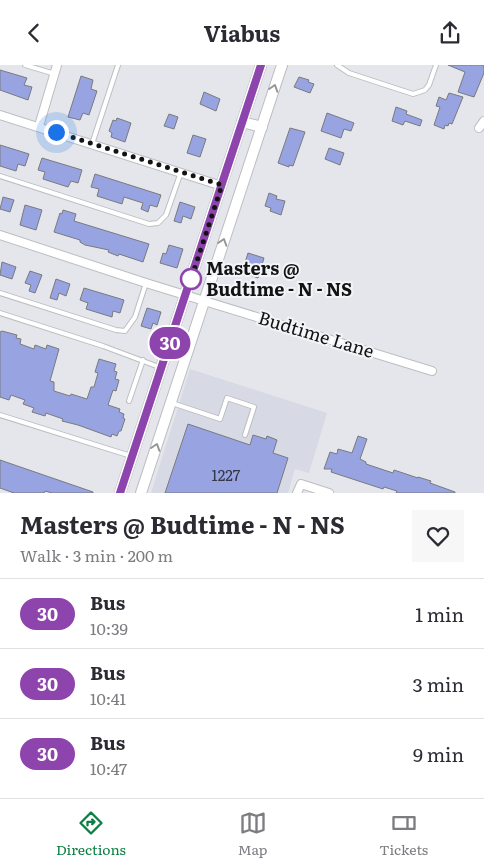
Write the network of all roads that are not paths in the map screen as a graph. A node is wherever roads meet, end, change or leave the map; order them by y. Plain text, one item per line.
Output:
1 (25, 65) edge
2 (58, 65) edge
3 (118, 65) edge
4 (261, 65) edge
5 (282, 65) edge
6 (337, 65) edge
7 (436, 65) edge
8 (55, 74) junction
9 (0, 115) edge
10 (484, 121) edge
11 (242, 122) junction
12 (39, 126) junction
13 (262, 127) junction
14 (479, 128) dead end
15 (92, 144) junction
16 (181, 172) junction
17 (0, 176) edge
18 (222, 185) junction
19 (0, 235) edge
20 (146, 283) junction
21 (0, 293) edge
22 (186, 295) junction
23 (204, 301) junction
24 (0, 313) edge
25 (142, 361) junction
26 (162, 367) junction
27 (432, 371) dead end
28 (129, 401) dead end
29 (170, 403) junction
30 (0, 415) edge
31 (245, 435) dead end
32 (132, 457) junction
33 (120, 493) edge
34 (141, 493) edge
35 (297, 493) edge
36 (329, 493) edge

1 - 8 lane
2 - 8 street
3 - 15 lane
4 - 11 main road
13 -> 5 main road
6 - 7 lane
8 - 12 street
9 - 12 street
10 - 14 street
11 - 13 main road
11 - 18 main road
12 - 15 street
23 -> 13 main road
15 - 16 street
16 - 17 lane
16 - 18 street
18 - 22 main road
19 - 20 street, Budtime Lane
20 - 21 lane
20 - 22 street, Budtime Lane
22 - 23 street, Budtime Lane
22 - 26 main road
23 - 27 street, Budtime Lane
23 - 29 main road
24 - 25 lane
25 - 26 lane
25 - 28 lane
26 - 32 main road
29 - 31 lane
34 -> 29 main road
30 - 32 lane
32 - 33 main road
35 - 36 street

